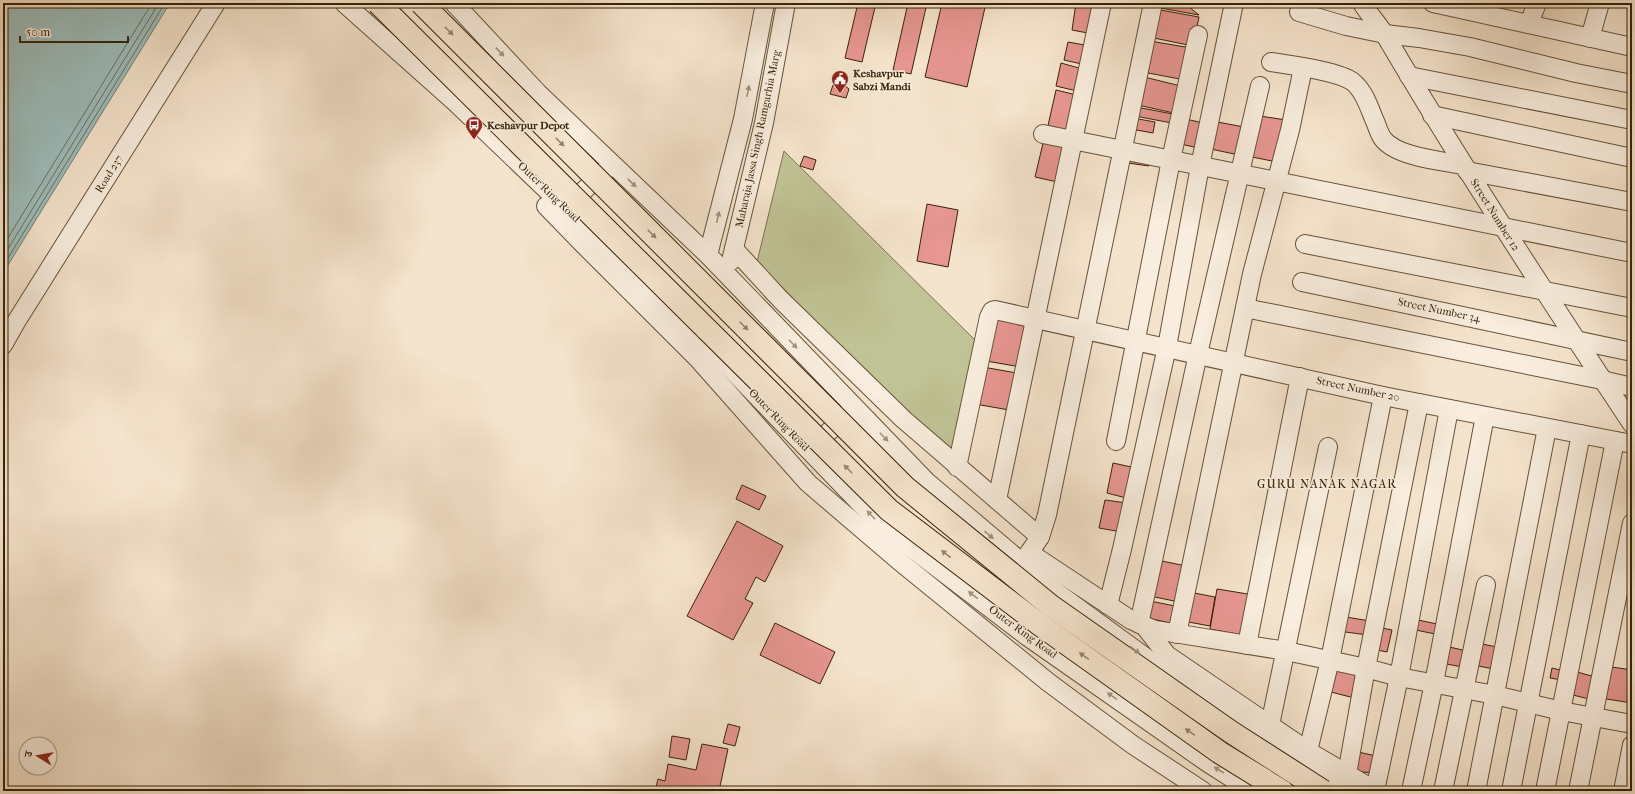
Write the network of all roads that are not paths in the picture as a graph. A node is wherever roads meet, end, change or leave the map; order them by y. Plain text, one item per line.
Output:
1 (216, 3) edge
2 (344, 3) edge
3 (378, 3) edge
4 (421, 3) edge
5 (454, 3) edge
6 (765, 3) edge
7 (786, 3) edge
8 (1102, 3) edge
9 (1153, 3) edge
10 (1234, 3) edge
11 (1362, 3) edge
12 (1433, 3) edge
13 (1537, 3) edge
14 (1600, 3) edge
15 (1484, 9) edge
16 (1299, 12) dead end
17 (1529, 24) junction
18 (1385, 34) junction
19 (1198, 35) dead end
20 (1590, 38) junction
21 (1632, 47) edge
22 (1271, 62) dead end
23 (1303, 68) junction
24 (1409, 76) junction
25 (1632, 84) edge
26 (1260, 86) dead end
27 (454, 102) junction
28 (1432, 115) junction
29 (743, 118) junction
30 (1632, 120) edge
31 (764, 123) junction
32 (1043, 134) dead end
33 (1073, 140) junction
34 (1123, 151) junction
35 (1632, 158) edge
36 (1171, 160) junction
37 (612, 164) junction
38 (1200, 166) junction
39 (1465, 168) junction
40 (1241, 174) junction
41 (1277, 182) junction
42 (1632, 202) edge
43 (565, 208) junction
44 (1501, 226) junction
45 (1305, 244) dead end
46 (734, 248) junction
47 (1632, 253) edge
48 (708, 255) junction
49 (727, 275) junction
50 (1302, 282) dead end
51 (1543, 290) junction
52 (1245, 308) junction
53 (1632, 308) edge
54 (1036, 318) junction
55 (1085, 329) junction
56 (1576, 339) junction
57 (1135, 340) junction
58 (3, 345) edge
59 (1167, 347) junction
60 (1632, 352) edge
61 (1198, 354) junction
62 (1234, 362) junction
63 (1300, 377) junction
64 (1602, 380) junction
65 (1632, 387) edge
66 (1383, 396) junction
67 (1420, 402) junction
68 (855, 407) junction
69 (1449, 409) junction
70 (1486, 416) junction
71 (1632, 424) edge
72 (1548, 428) junction
73 (1580, 434) junction
74 (1116, 440) dead end
75 (1624, 443) edge
76 (1328, 447) dead end
77 (809, 451) junction
78 (957, 467) junction
79 (997, 500) junction
80 (1632, 523) edge
81 (1040, 537) junction
82 (1026, 558) junction
83 (1486, 585) dead end
84 (1108, 604) junction
85 (1142, 626) junction
86 (1177, 634) junction
87 (1247, 645) junction
88 (1286, 651) junction
89 (1330, 660) junction
90 (1366, 668) junction
91 (1399, 677) junction
92 (1434, 684) junction
93 (1464, 690) junction
94 (1495, 695) junction
95 (1527, 702) junction
96 (1560, 711) junction
97 (1593, 717) junction
98 (1632, 724) edge
99 (1270, 725) junction
100 (1632, 745) edge
101 (1308, 751) junction
102 (1349, 783) edge
103 (1203, 791) edge
104 (1252, 791) edge
105 (1282, 791) edge
106 (1323, 791) edge
107 (1375, 791) edge
108 (1411, 791) edge
109 (1443, 791) edge
110 (1476, 791) edge
111 (1510, 791) edge
112 (1545, 791) edge
113 (1578, 791) edge
114 (1623, 791) edge

1 - 58 street, Road 237
2 - 27 street, Outer Ring Road
105 -> 3 main road, Outer Ring Road, bridge
4 -> 106 main road, bridge
5 -> 37 street
29 -> 6 street, Maharaja Jassa Singh Ramgarhia Marg
7 - 31 street, Maharaja Jassa Singh Ramgarhia Marg
8 - 33 street
9 - 34 street
10 - 38 street
11 - 18 street, Street Number 12
12 - 15 street
13 - 17 street
14 - 20 street
15 - 17 street
16 - 18 street
17 - 20 street
18 - 24 street, Street Number 12
18 - 25 street
19 - 36 street
20 - 21 street
22 - 23 street
23 - 39 street
23 - 41 street
24 - 28 street, Street Number 12
24 - 30 street
26 - 40 street
27 - 43 street, Outer Ring Road
27 - 103 street
28 - 35 street
28 - 39 street, Street Number 12
29 - 31 street
48 -> 29 street, Maharaja Jassa Singh Ramgarhia Marg
31 - 46 street, Maharaja Jassa Singh Ramgarhia Marg
32 - 33 street
33 - 34 street
33 - 54 street
34 - 36 street
34 - 55 street
36 - 38 street
36 - 57 street
37 - 43 street
37 -> 48 street
38 - 40 street
38 - 59 street
39 - 42 street
39 - 44 street, Street Number 12
40 - 41 street
40 - 61 street
41 - 44 street
41 - 52 street
43 - 77 street, Outer Ring Road
44 - 47 street
44 - 51 street, Street Number 12
45 - 51 street
46 - 49 street, Maharaja Jassa Singh Ramgarhia Marg
46 - 78 street
48 - 49 street
49 -> 68 street
50 - 56 street, Street Number 34
51 - 53 street
51 - 56 street, Street Number 12
52 - 62 street
52 - 64 street
54 - 55 street, Street Number 20
54 - 78 street, Street Number 20
54 - 79 street
55 - 57 street, Street Number 20
55 - 81 street
56 - 60 street, Street Number 34
56 - 64 street, Street Number 12
57 - 59 street, Street Number 20
57 - 74 street
59 - 61 street, Street Number 20
59 - 84 street
61 - 62 street, Street Number 20
61 - 85 street
62 - 63 street, Street Number 20
62 - 86 street
63 - 66 street, Street Number 20
63 - 87 street
64 - 65 street
64 - 71 street, Street Number 12
66 - 67 street, Street Number 20
66 - 89 street
67 - 69 street, Street Number 20
67 - 90 street
68 - 77 street
68 -> 82 street
69 - 70 street, Street Number 20
69 - 91 street
70 - 72 street, Street Number 20
70 - 92 street
72 - 73 street, Street Number 20
72 - 94 street
73 - 75 street, Street Number 20
73 - 95 street
75 - 96 street
76 - 88 street
104 -> 77 street, Outer Ring Road
78 - 79 street
79 - 81 street
80 - 97 street
81 - 82 street
82 - 84 street
82 -> 102 street
83 - 93 street
84 - 85 street
85 - 86 street
85 - 99 street
86 - 87 street
87 - 88 street
88 - 89 street
88 - 99 street
89 - 90 street
89 - 101 street
90 - 91 street
90 - 102 street
91 - 92 street
91 - 107 street
92 - 93 street
92 - 108 street
93 - 94 street
93 - 109 street
94 - 95 street
94 - 110 street
95 - 96 street
95 - 111 street
96 - 97 street
96 - 112 street
97 - 98 street
97 - 113 street
99 - 101 street
100 - 114 street
101 - 102 street
102 - 107 street

